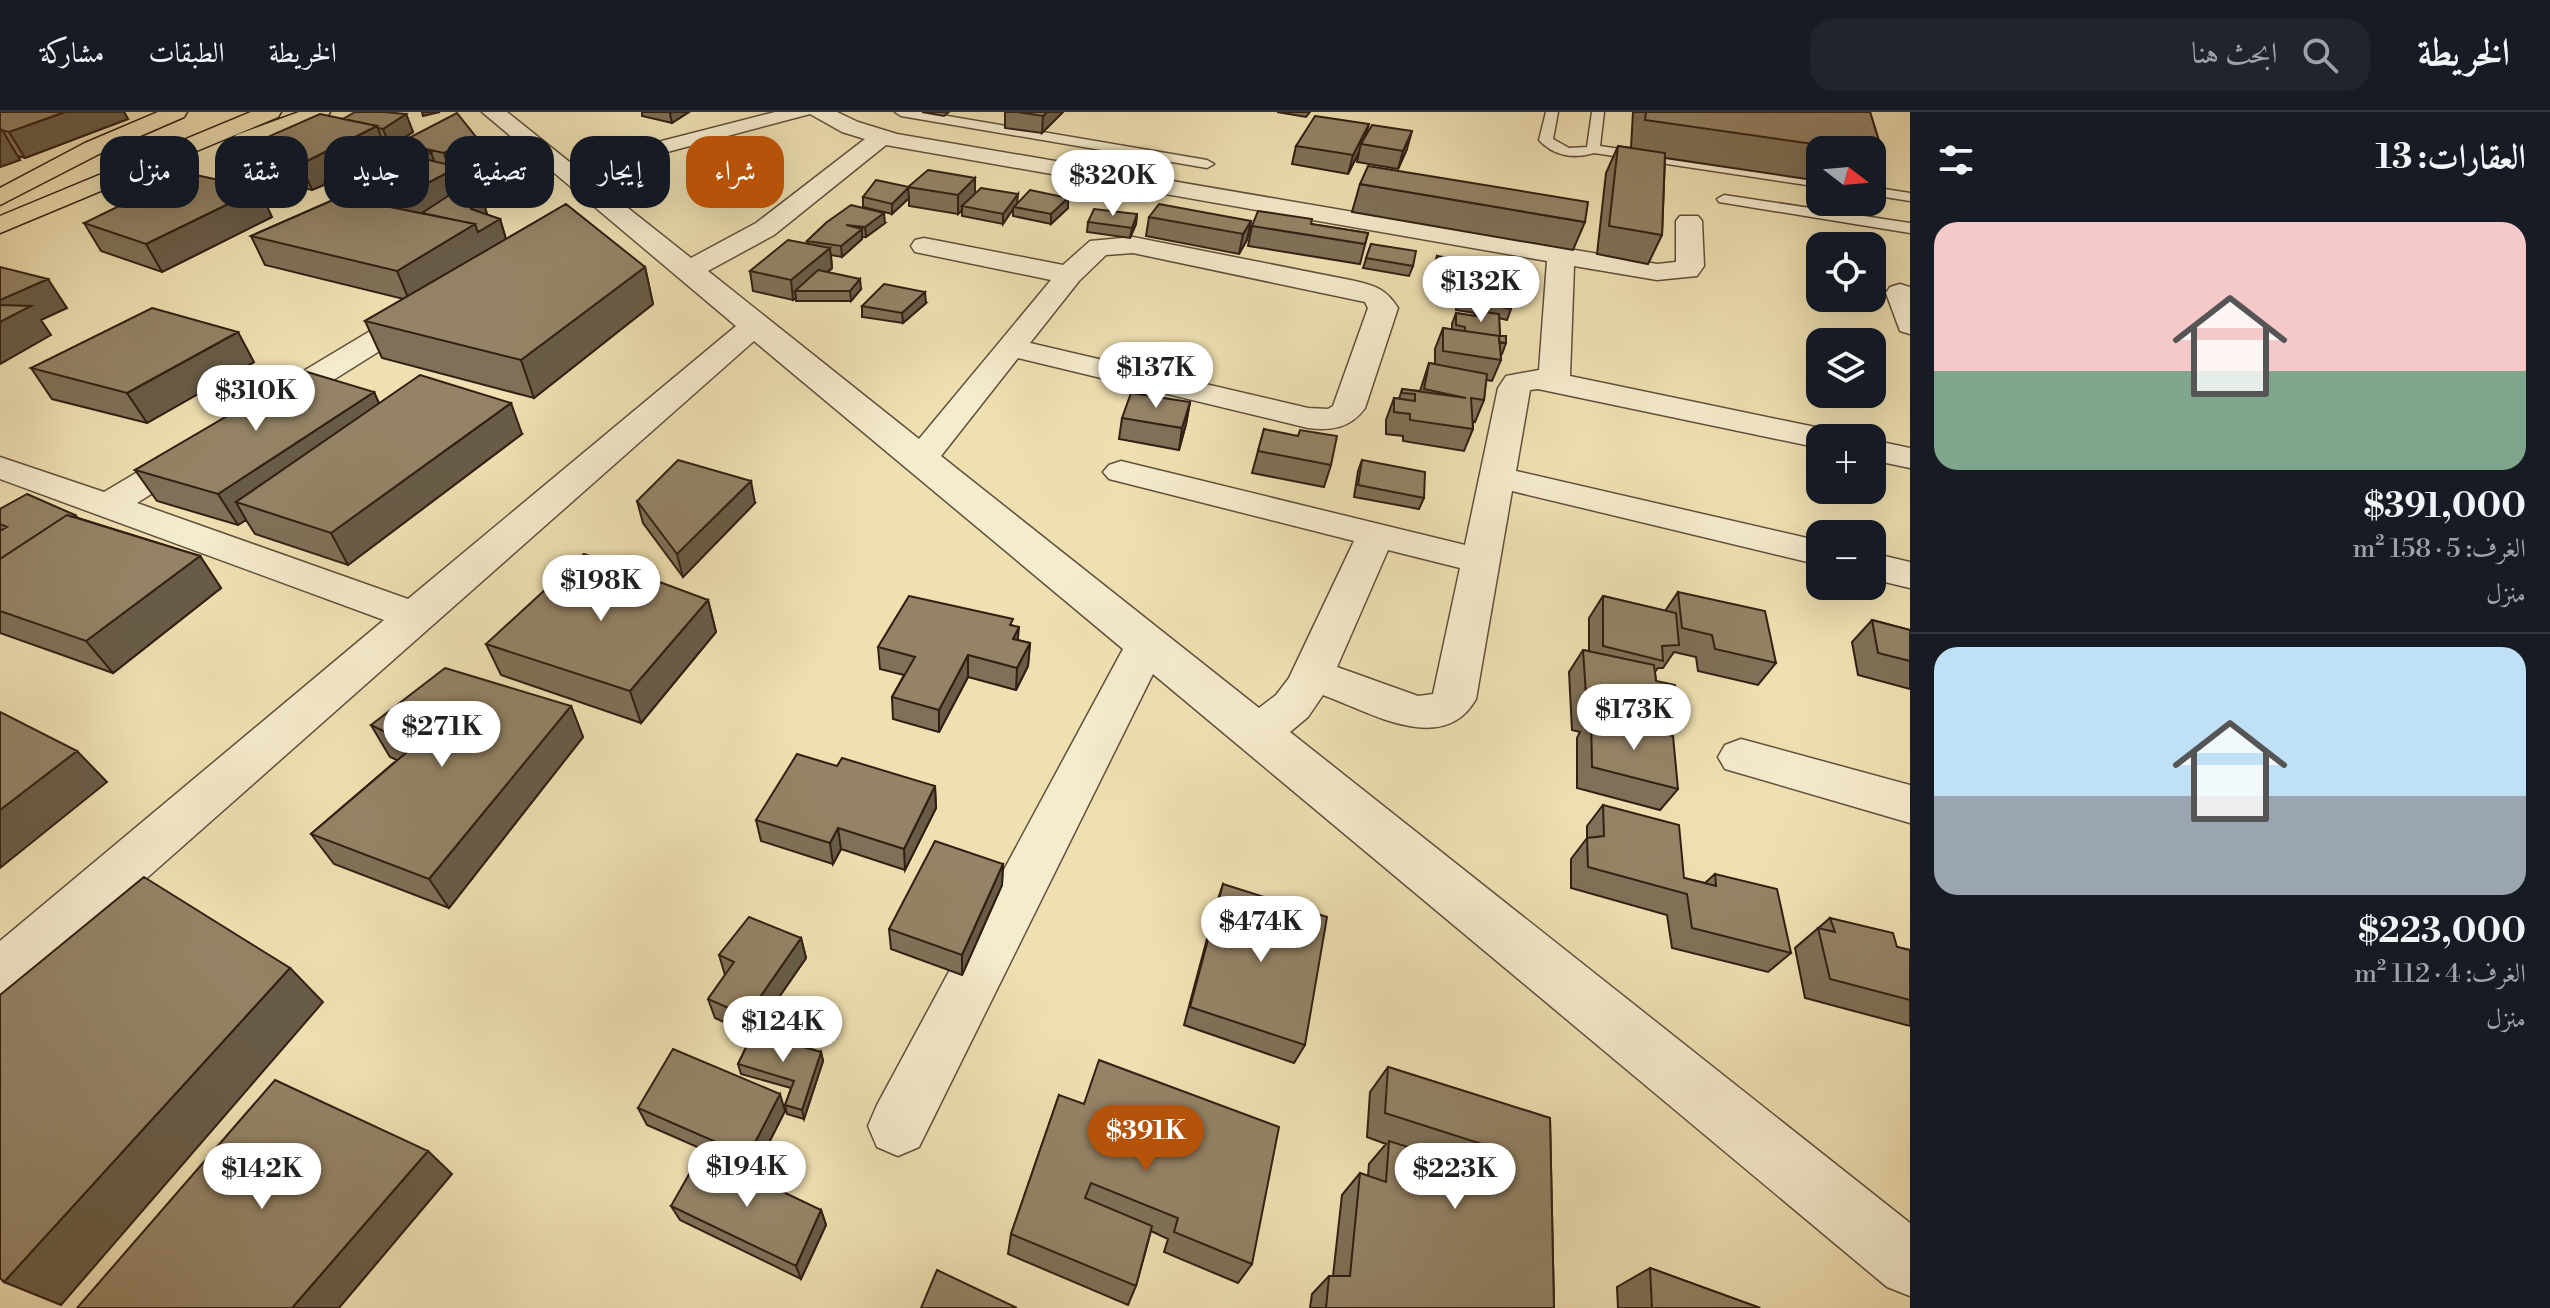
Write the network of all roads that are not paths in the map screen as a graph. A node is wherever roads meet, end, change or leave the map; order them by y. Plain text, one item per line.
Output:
1 (176, 112) edge
2 (218, 112) edge
3 (270, 112) edge
4 (319, 112) edge
5 (493, 112) edge
6 (801, 112) edge
7 (820, 112) edge
8 (901, 112) edge
9 (1003, 112) edge
10 (1552, 112) edge
11 (1598, 112) edge
12 (985, 127) junction
13 (881, 137) junction
14 (1593, 149) junction
15 (1207, 164) dead end
16 (567, 172) junction
17 (1790, 179) junction
18 (1806, 181) edge
19 (89, 189) junction
20 (1886, 192) edge
21 (1910, 197) edge
22 (0, 198) edge
23 (1724, 199) dead end
24 (1794, 210) junction
25 (1689, 221) dead end
26 (0, 225) edge
27 (1910, 228) edge
28 (924, 246) dead end
29 (1561, 255) junction
30 (687, 270) junction
31 (1069, 275) junction
32 (455, 292) edge
33 (1900, 293) dead end
34 (755, 325) junction
35 (1910, 325) edge
36 (1013, 348) junction
37 (1554, 382) junction
38 (241, 423) edge
39 (1806, 435) edge
40 (214, 440) edge
41 (1886, 453) edge
42 (1910, 458) edge
43 (921, 459) junction
44 (0, 467) edge
45 (1121, 472) dead end
46 (1496, 477) junction
47 (107, 506) junction
48 (1376, 535) junction
49 (1806, 550) edge
50 (1481, 561) junction
51 (1886, 569) edge
52 (1910, 575) edge
53 (416, 617) junction
54 (1147, 644) junction
55 (1312, 674) junction
56 (1258, 734) junction
57 (1741, 757) dead end
58 (1910, 804) edge
59 (0, 974) edge
60 (898, 1126) dead end
61 (1910, 1264) edge

1 - 22 highway
2 - 22 highway
3 - 19 highway
4 - 19 highway
5 - 16 street
6 - 16 street
7 - 13 street
8 - 12 lane
9 - 12 lane
10 - 14 lane
11 - 14 lane
12 - 15 lane
13 - 29 street
13 - 30 street
14 - 17 lane
16 - 30 street
17 - 18 lane
17 - 24 lane
19 - 26 highway
20 - 21 lane
23 - 24 lane
24 - 27 lane
25 - 29 street
28 - 31 street
29 - 37 street
30 - 34 street
31 - 36 street
31 - 36 street
32 - 38 street
33 - 35 street
34 - 43 street
34 - 53 street
36 - 43 street
37 - 39 street
37 - 46 street
40 - 47 street
41 - 42 street
43 - 54 street
44 - 47 street
45 - 48 street
46 - 49 street
46 - 50 street
47 - 53 street
48 - 50 street
48 - 55 street
50 - 55 street
51 - 52 street
53 - 59 street
54 - 56 street
54 - 60 street
55 - 56 street
56 - 61 street
57 - 58 street

